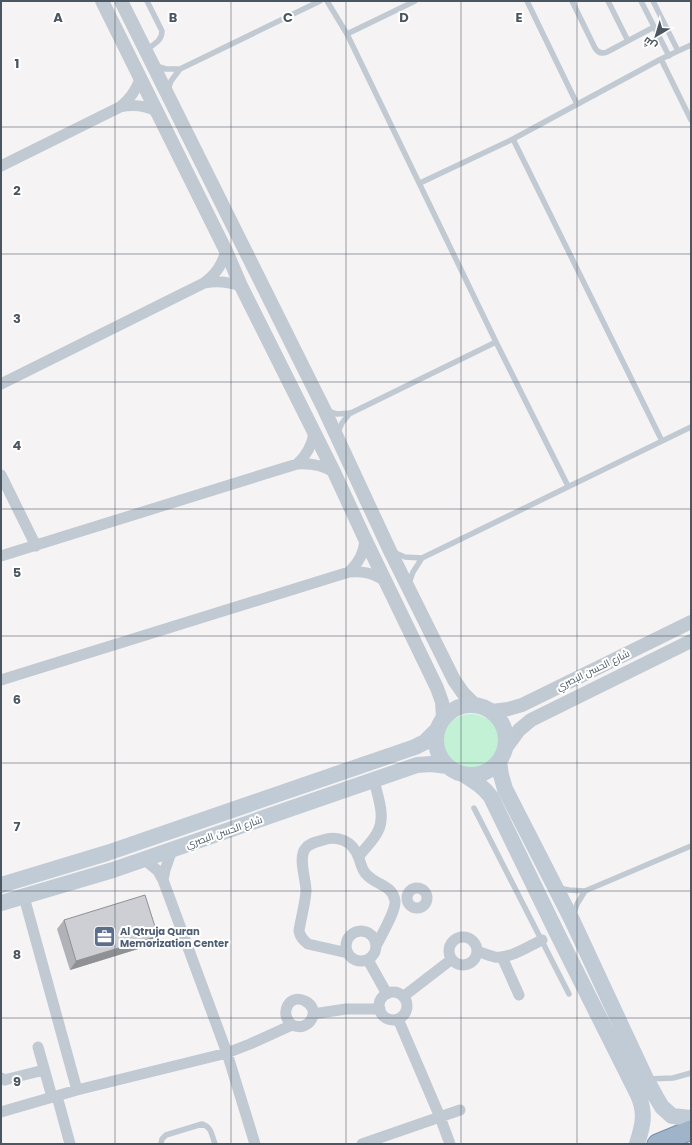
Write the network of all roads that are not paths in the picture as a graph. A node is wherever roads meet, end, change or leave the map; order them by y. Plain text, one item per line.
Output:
1 (102, 1) edge
2 (113, 1) edge
3 (121, 1) edge
4 (147, 1) edge
5 (320, 1) edge
6 (327, 1) edge
7 (415, 1) edge
8 (527, 1) edge
9 (572, 1) edge
10 (608, 1) edge
11 (641, 1) edge
12 (653, 1) edge
13 (654, 26) junction
14 (135, 29) junction
15 (347, 34) junction
16 (628, 40) junction
17 (691, 45) edge
18 (146, 50) junction
19 (678, 52) junction
20 (669, 56) junction
21 (661, 60) junction
22 (152, 65) junction
23 (180, 69) junction
24 (140, 79) junction
25 (167, 94) junction
26 (577, 104) junction
27 (120, 107) junction
28 (156, 111) junction
29 (691, 120) edge
30 (513, 139) junction
31 (1, 166) edge
32 (420, 183) junction
33 (226, 251) junction
34 (204, 283) junction
35 (241, 286) junction
36 (496, 342) junction
37 (1, 384) edge
38 (324, 409) junction
39 (351, 413) junction
40 (691, 427) edge
41 (314, 433) junction
42 (337, 436) junction
43 (662, 441) junction
44 (297, 464) junction
45 (334, 472) junction
46 (1, 475) edge
47 (568, 486) junction
48 (365, 539) junction
49 (36, 546) junction
50 (390, 551) junction
51 (1, 556) edge
52 (422, 558) junction
53 (348, 572) junction
54 (386, 582) junction
55 (408, 587) junction
56 (691, 622) edge
57 (691, 641) edge
58 (1, 680) edge
59 (476, 704) junction
60 (492, 711) junction
61 (440, 724) junction
62 (502, 755) junction
63 (447, 766) junction
64 (463, 774) junction
65 (374, 780) junction
66 (474, 808) dead end
67 (691, 846) edge
68 (172, 850) junction
69 (359, 856) junction
70 (144, 859) junction
71 (163, 880) junction
72 (1, 885) edge
73 (556, 887) junction
74 (585, 891) junction
75 (24, 896) junction
76 (1, 903) edge
77 (411, 905) dead end
78 (394, 910) junction
79 (572, 920) junction
80 (549, 936) junction
81 (376, 946) junction
82 (477, 951) junction
83 (348, 953) junction
84 (502, 957) junction
85 (452, 959) junction
86 (368, 960) junction
87 (387, 994) junction
88 (569, 994) dead end
89 (519, 995) dead end
90 (404, 996) junction
91 (380, 1009) junction
92 (313, 1014) junction
93 (398, 1019) junction
94 (292, 1025) junction
95 (38, 1047) dead end
96 (227, 1053) junction
97 (44, 1070) junction
98 (691, 1072) edge
99 (1, 1078) edge
100 (646, 1079) junction
101 (77, 1090) junction
102 (54, 1097) junction
103 (460, 1110) dead end
104 (1, 1112) edge
105 (440, 1117) junction
106 (691, 1118) edge
107 (691, 1130) edge
108 (70, 1144) edge
109 (161, 1144) edge
110 (215, 1144) edge
111 (255, 1144) edge
112 (362, 1144) edge
113 (450, 1144) edge
114 (637, 1144) edge
115 (657, 1144) edge

1 - 24 street
2 - 14 street
3 - 14 street
4 - 18 lane
5 - 23 lane
6 - 15 lane
7 - 15 lane
8 - 26 lane
9 - 16 lane
10 - 16 lane
11 - 13 lane
12 - 19 lane
13 - 16 lane
13 - 20 lane
14 - 18 street
15 - 32 lane
17 - 19 lane
18 - 22 street
19 - 20 lane
20 - 21 lane
21 - 26 lane
21 - 29 lane
22 - 23 lane
22 - 25 street
23 - 25 lane
24 - 27 street
24 - 28 street
25 - 38 street
26 - 30 lane
27 - 28 street
27 - 31 street
28 - 33 street
30 - 32 lane
30 - 43 lane
32 - 36 lane
33 - 34 street
33 - 35 street
34 - 35 street
34 - 37 street
35 - 41 street
36 - 39 lane
36 - 47 lane
38 - 39 lane
38 - 42 street
39 - 42 lane
40 - 43 lane
41 - 44 street
41 - 45 street
42 - 50 street
43 - 47 lane
44 - 45 street
44 - 49 street
45 - 48 street
46 - 49 street
47 - 52 lane
48 - 53 street
48 - 54 street
49 - 51 street
50 - 52 lane
50 - 55 street
52 - 55 lane
53 - 54 street
53 - 58 street
54 - 61 street
55 - 59 street
56 - 60 street, شارع الحسن البصري
57 - 62 street, شارع الحسن البصري
59 - 60 main road
59 - 61 main road
60 - 62 main road
61 - 63 main road
61 - 72 main road, شارع الحسن البصري
62 - 64 main road
62 - 73 main road
63 - 64 main road
63 - 65 main road, شارع الحسن البصري
64 - 80 main road
65 - 68 main road, شارع الحسن البصري
65 - 69 street
66 - 80 lane
67 - 74 lane
68 - 70 main road, شارع الحسن البصري
68 - 71 street
69 - 78 street
69 - 83 street
70 - 71 street
70 - 75 main road, شارع الحسن البصري
71 - 96 street
73 - 74 lane
73 - 79 main road
74 - 79 lane
75 - 76 main road, شارع الحسن البصري
75 - 101 street
77 - 78 street
78 - 81 street
79 - 100 main road
80 - 84 street
80 - 88 lane
80 - 114 main road
81 - 83 street
81 - 86 street
82 - 84 street
82 - 85 street
82 - 85 street
83 - 86 street
84 - 89 street
85 - 90 street
86 - 87 street
87 - 90 street
87 - 91 street
90 - 93 street
91 - 92 street
91 - 93 street
92 - 94 street
92 - 94 street
93 - 105 street
94 - 96 street
95 - 97 street
96 - 101 street
96 - 111 street
97 - 99 street
97 - 102 street
98 - 100 lane
100 - 106 main road
101 - 102 street
102 - 104 street
102 - 108 street
103 - 105 street
105 - 112 street
105 - 113 street
107 - 115 highway
109 - 110 lane

